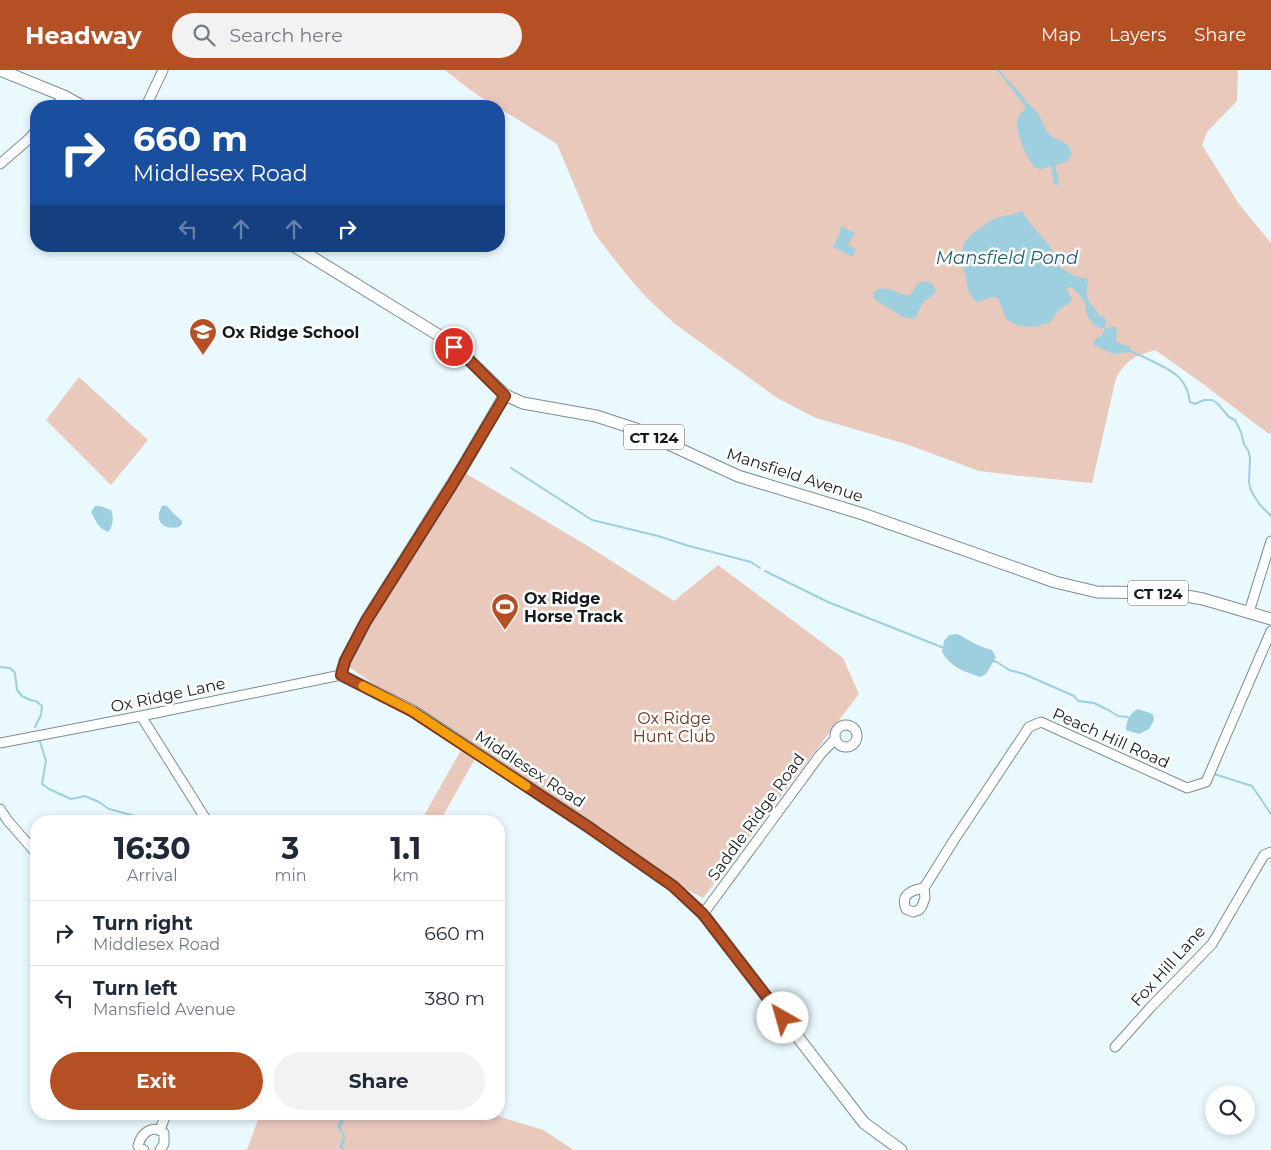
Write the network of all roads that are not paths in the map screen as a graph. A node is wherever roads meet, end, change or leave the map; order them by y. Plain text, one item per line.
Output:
1 (0, 70) edge
2 (163, 70) edge
3 (64, 96) junction
4 (61, 100) edge
5 (71, 100) edge
6 (149, 100) edge
7 (30, 138) edge
8 (0, 164) edge
9 (304, 252) edge
10 (505, 396) junction
11 (1271, 541) edge
12 (1249, 612) junction
13 (1271, 619) edge
14 (1271, 631) edge
15 (341, 675) junction
16 (142, 716) junction
17 (836, 738) dead end
18 (0, 742) edge
19 (0, 809) edge
20 (204, 815) edge
21 (30, 847) edge
22 (1271, 852) edge
23 (924, 888) dead end
24 (703, 914) junction
25 (1114, 1048) dead end
26 (164, 1120) edge
27 (160, 1130) junction
28 (144, 1150) edge
29 (160, 1150) edge
30 (900, 1150) edge

1 - 3 main road
2 - 6 street
3 - 4 street
3 - 5 main road
7 - 8 street
9 - 10 main road, Mansfield Avenue / CT 124
10 - 12 main road, Mansfield Avenue / CT 124
10 - 15 main road
11 - 12 street
12 - 13 main road, Mansfield Avenue / CT 124
14 - 23 street, Peach Hill Road
15 - 16 street, Ox Ridge Lane
15 - 24 main road, Middlesex Road
16 - 18 street, Ox Ridge Lane
16 - 20 street
17 - 24 street, Saddle Ridge Road
19 - 21 street
22 - 25 street, Fox Hill Lane
24 - 30 main road, Middlesex Road
26 - 27 street
27 - 28 street
27 - 29 street

